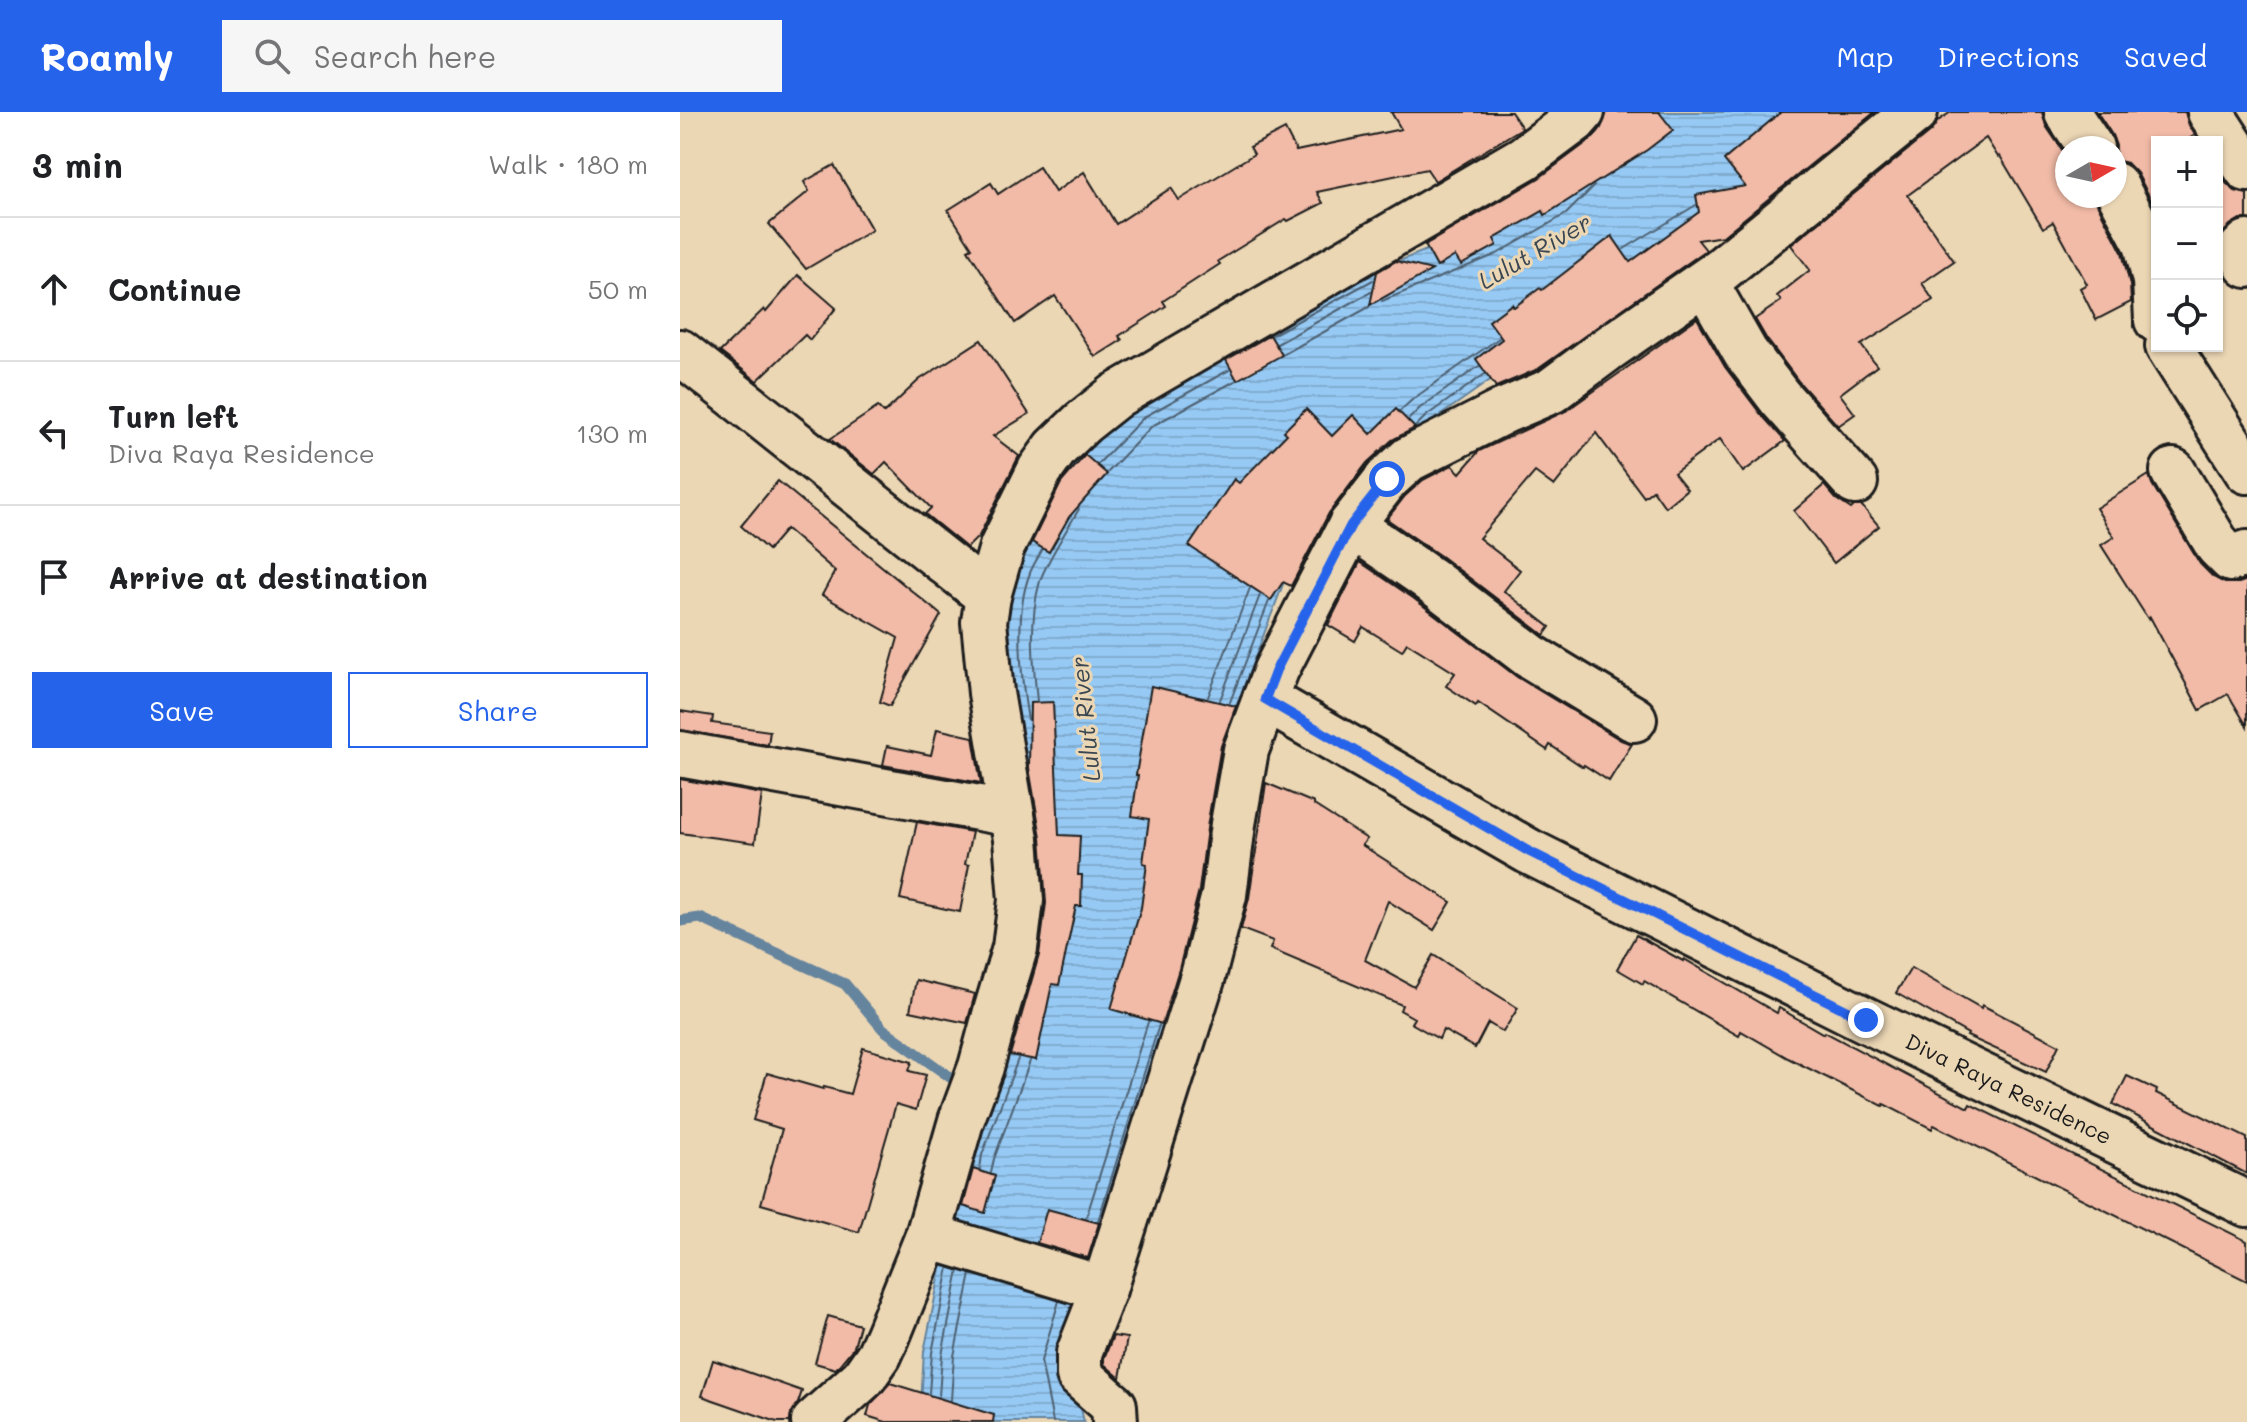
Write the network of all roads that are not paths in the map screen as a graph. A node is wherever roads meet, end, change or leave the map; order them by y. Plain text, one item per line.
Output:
1 (1582, 112) edge
2 (1915, 112) edge
3 (2067, 112) edge
4 (2210, 112) edge
5 (2083, 136) edge
6 (2247, 169) edge
7 (2127, 207) edge
8 (2247, 243) edge
9 (2247, 265) edge
10 (2155, 280) edge
11 (1705, 282) junction
12 (680, 352) edge
13 (2172, 352) edge
14 (2173, 471) dead end
15 (2247, 471) edge
16 (1855, 482) dead end
17 (1351, 525) junction
18 (2247, 553) edge
19 (988, 596) junction
20 (1265, 699) junction
21 (1634, 719) dead end
22 (680, 754) edge
23 (1012, 814) junction
24 (2247, 1204) edge
25 (932, 1237) junction
26 (1101, 1289) junction
27 (814, 1422) edge
28 (1115, 1422) edge

1 - 19 street
2 - 11 street
3 - 5 street
4 - 6 street
7 - 10 street
8 - 9 street
11 - 16 street
11 - 17 street
12 - 19 street
13 - 15 street
14 - 18 street
17 - 20 street
17 - 21 street
19 - 23 street
20 - 24 street, Diva Raya Residence
20 - 26 street
22 - 23 street
23 - 25 street
25 - 26 street
25 - 27 street
26 - 28 street

